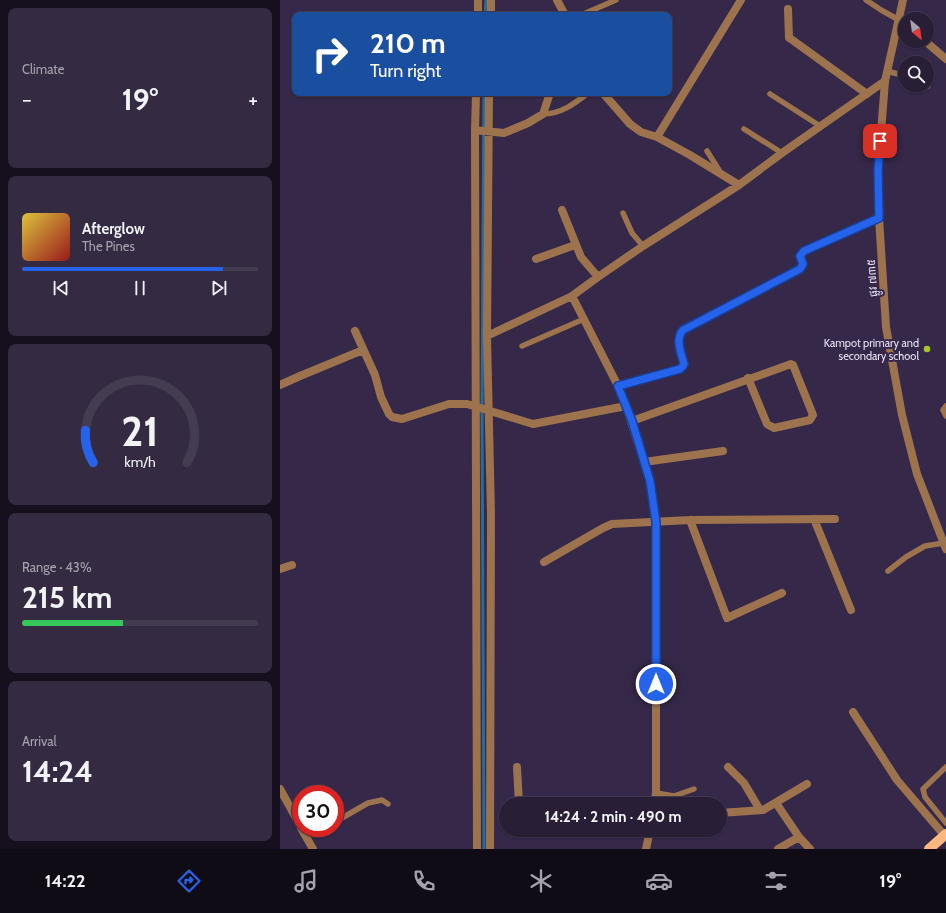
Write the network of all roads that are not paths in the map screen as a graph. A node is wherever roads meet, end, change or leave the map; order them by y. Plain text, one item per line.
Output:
1 (478, 0) edge
2 (491, 0) edge
3 (556, 0) edge
4 (616, 0) edge
5 (741, 0) edge
6 (866, 0) edge
7 (903, 0) edge
8 (788, 9) dead end
9 (478, 12) edge
10 (491, 12) edge
11 (562, 12) edge
12 (587, 12) edge
13 (902, 12) edge
14 (898, 23) edge
15 (898, 32) edge
16 (933, 48) edge
17 (946, 59) edge
18 (887, 71) junction
19 (898, 74) edge
20 (885, 81) junction
21 (770, 94) dead end
22 (866, 94) junction
23 (476, 96) edge
24 (489, 96) edge
25 (549, 96) edge
26 (584, 96) edge
27 (606, 96) edge
28 (543, 114) junction
29 (820, 126) junction
30 (744, 129) dead end
31 (474, 130) junction
32 (488, 132) junction
33 (657, 137) junction
34 (707, 151) dead end
35 (782, 153) junction
36 (719, 173) junction
37 (739, 185) junction
38 (562, 210) dead end
39 (624, 213) dead end
40 (879, 218) junction
41 (575, 245) junction
42 (643, 246) junction
43 (536, 259) dead end
44 (598, 277) junction
45 (572, 296) junction
46 (584, 319) junction
47 (355, 331) dead end
48 (487, 336) junction
49 (522, 346) dead end
50 (362, 350) junction
51 (748, 378) junction
52 (280, 385) edge
53 (618, 386) junction
54 (475, 405) junction
55 (626, 406) junction
56 (946, 406) edge
57 (489, 411) junction
58 (946, 416) edge
59 (632, 421) junction
60 (722, 451) dead end
61 (644, 462) junction
62 (835, 518) dead end
63 (814, 519) junction
64 (690, 520) junction
65 (656, 522) junction
66 (945, 546) edge
67 (544, 562) dead end
68 (292, 565) dead end
69 (280, 569) edge
70 (888, 571) dead end
71 (782, 593) dead end
72 (851, 610) dead end
73 (853, 712) dead end
74 (517, 767) dead end
75 (728, 767) dead end
76 (946, 767) edge
77 (808, 784) dead end
78 (280, 789) edge
79 (694, 789) dead end
80 (656, 793) junction
81 (519, 797) edge
82 (655, 797) edge
83 (776, 803) junction
84 (388, 804) dead end
85 (292, 810) edge
86 (760, 810) junction
87 (727, 812) edge
88 (344, 817) edge
89 (946, 823) edge
90 (945, 835) edge
91 (307, 837) edge
92 (649, 837) edge
93 (799, 837) junction
94 (313, 849) edge
95 (477, 849) edge
96 (490, 849) edge
97 (646, 849) edge
98 (778, 849) edge
99 (810, 849) edge
100 (929, 849) edge

1 - 9 street
2 - 10 street
3 - 11 street
4 - 12 lane
5 - 33 street
6 - 14 lane
7 - 13 street, ផ្លូវ ៧៣៥
8 - 22 street
15 - 18 street, ផ្លូវ ៧៣៥
16 - 17 street
18 - 19 lane
18 - 20 street, ផ្លូវ ៧៣៥
20 - 22 street
20 - 40 street, ផ្លូវ ៧៣៥
21 - 29 lane
22 - 29 street
23 - 31 street
24 - 32 street
25 - 28 street
26 - 28 lane
27 - 33 street
28 - 32 street
29 - 35 street
30 - 35 lane
31 - 32 street
31 - 54 street
32 - 48 street
33 - 36 street
34 - 36 lane
35 - 37 street
36 - 37 street
37 - 42 street
38 - 41 street
39 - 42 lane
40 - 53 lane
40 - 66 street, ផ្លូវ ៧៣៥
41 - 43 street
41 - 44 street
42 - 44 street
44 - 45 street
45 - 46 street
45 - 48 street
46 - 49 lane
46 - 53 street
47 - 50 street
48 - 57 street
50 - 52 street
50 - 54 street
51 - 51 street
51 - 59 street
53 - 55 street
54 - 57 street
54 - 95 street
55 - 57 street
55 - 59 street
56 - 58 lane
57 - 96 street
59 - 61 street
60 - 61 street
61 - 65 street
62 - 63 street
63 - 64 street
63 - 72 street
64 - 65 street
64 - 71 street
65 - 67 street
65 - 80 street
66 - 70 lane
68 - 69 street
73 - 90 street
74 - 81 street
75 - 86 street
76 - 89 lane
77 - 83 street
78 - 85 street
79 - 80 lane
80 - 82 street
83 - 86 street
83 - 93 street
84 - 88 lane
86 - 87 street
90 - 100 main road
91 - 94 street
92 - 97 street
93 - 98 street
93 - 99 street

